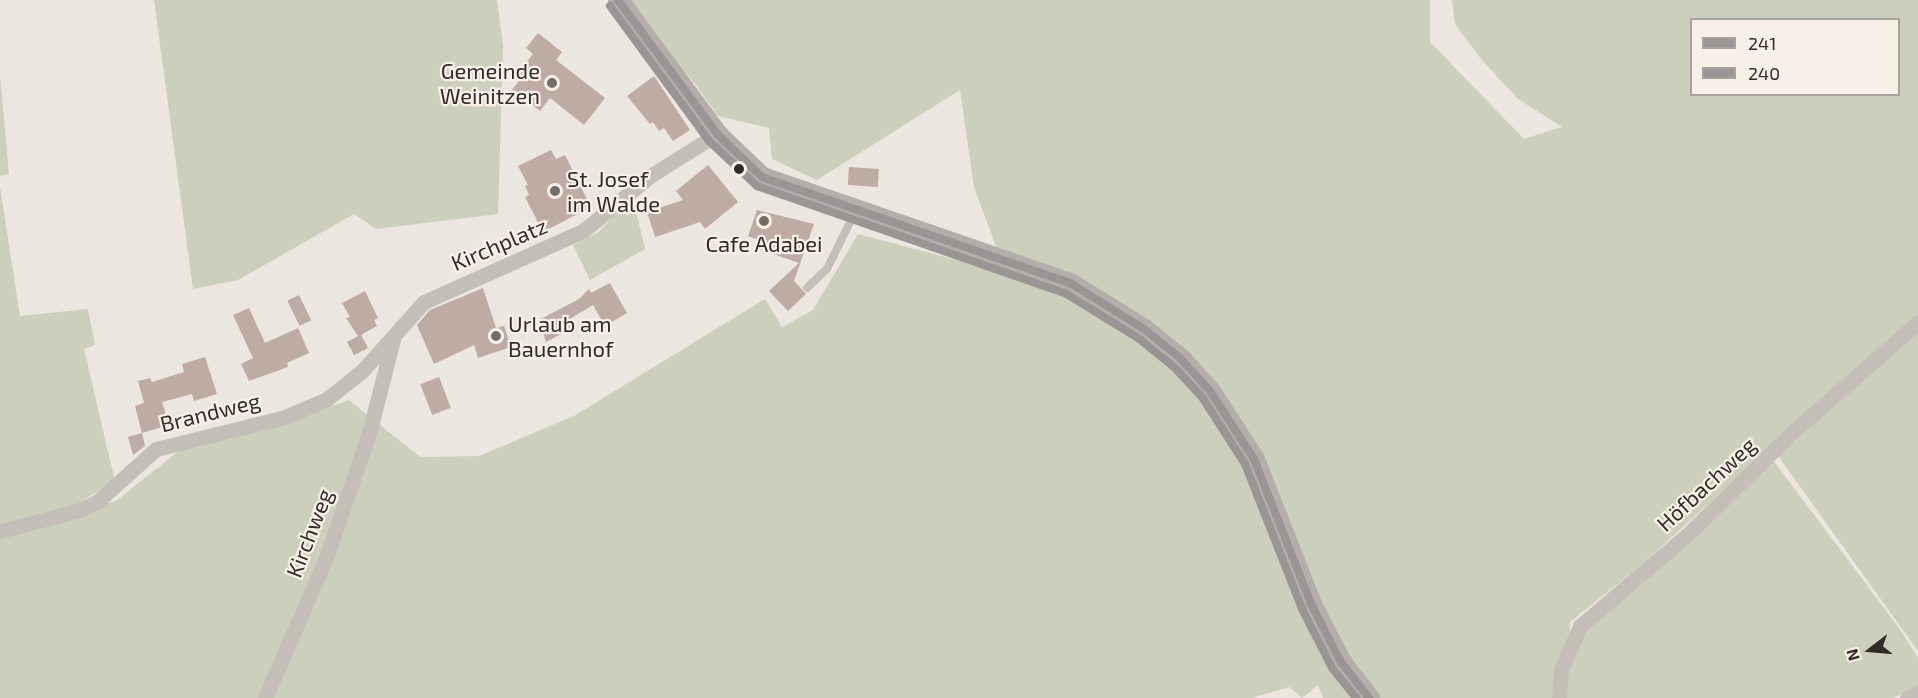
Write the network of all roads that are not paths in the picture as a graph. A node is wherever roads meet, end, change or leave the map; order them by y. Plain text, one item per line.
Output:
1 (618, 0) edge
2 (717, 134) junction
3 (856, 211) junction
4 (807, 288) dead end
5 (1918, 322) edge
6 (393, 339) junction
7 (362, 371) junction
8 (384, 381) junction
9 (0, 531) edge
10 (1918, 693) edge
11 (265, 698) edge
12 (1370, 698) edge
13 (1558, 698) edge
14 (1907, 698) edge

1 - 2 main road
2 - 3 main road
2 - 6 street, Kirchplatz
3 - 4 lane
3 - 12 main road
5 - 13 street, Höfbachweg
6 - 7 street, Brandweg
6 - 8 street, Kirchweg
7 - 8 street
7 - 9 street, Brandweg
8 - 11 street, Kirchweg
10 - 14 street

